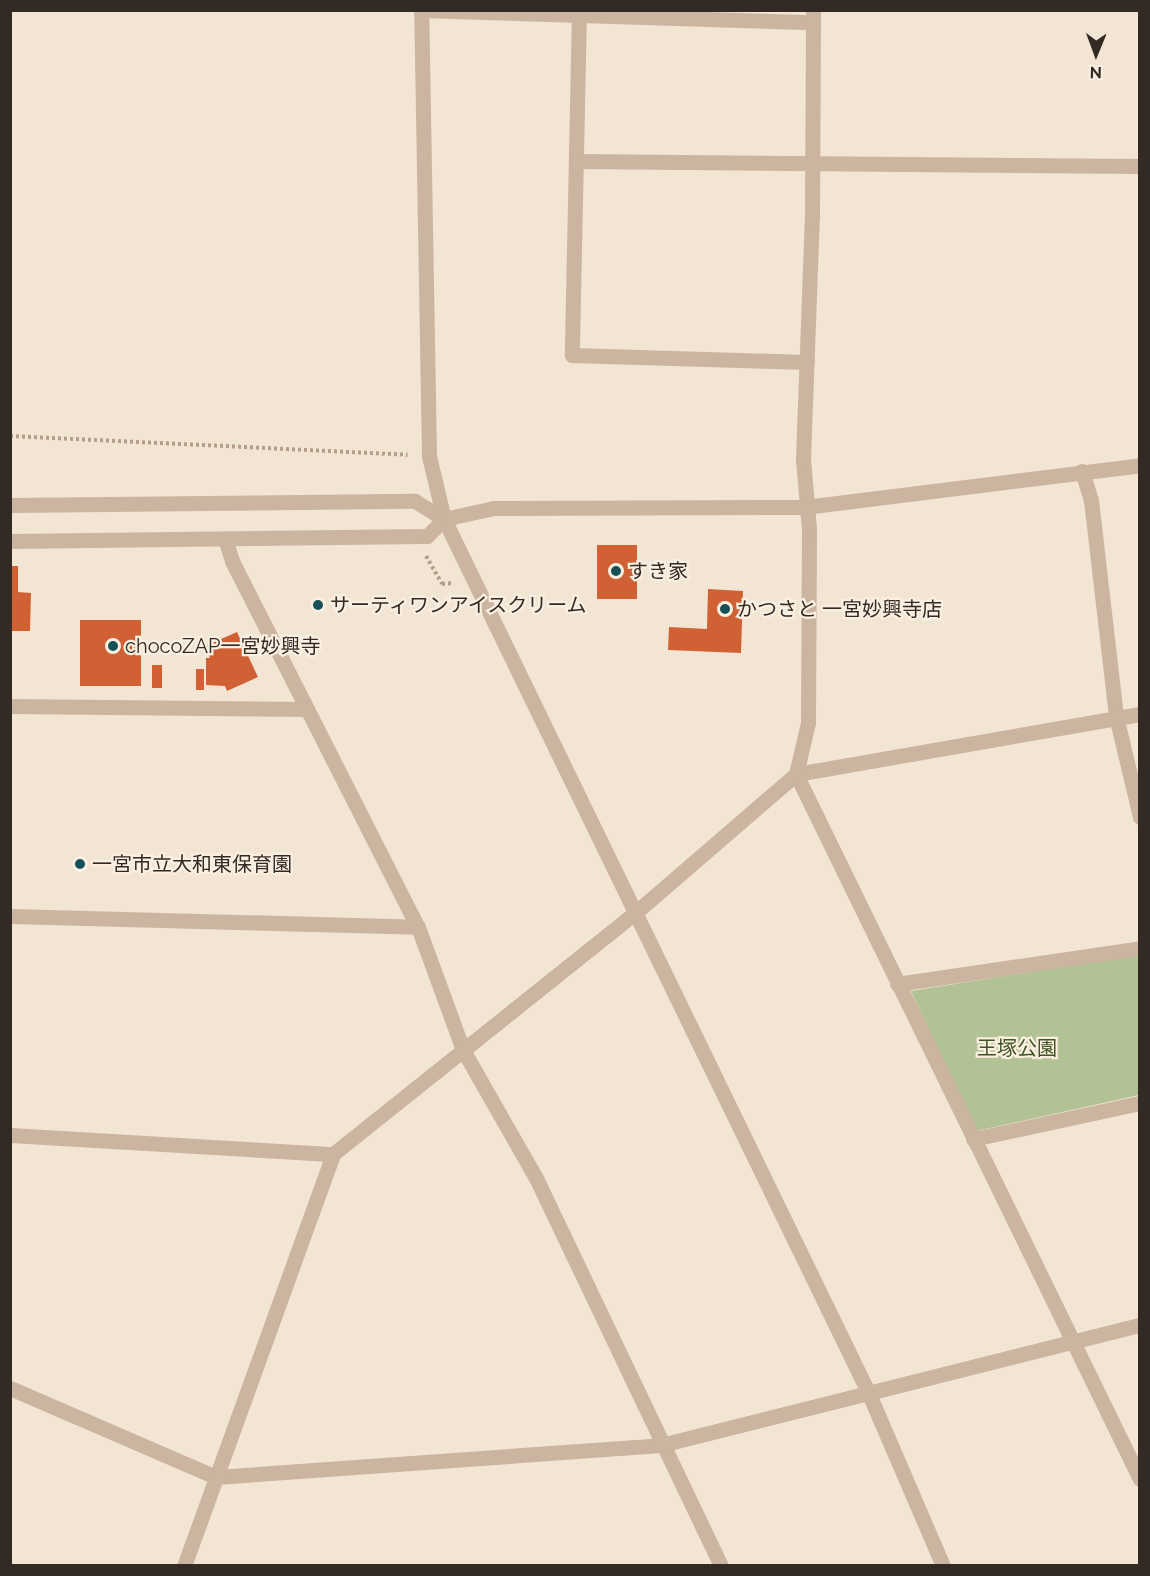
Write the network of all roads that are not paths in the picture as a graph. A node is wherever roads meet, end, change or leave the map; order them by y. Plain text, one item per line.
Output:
1 (579, 13) edge
2 (720, 16) edge
3 (813, 16) edge
4 (576, 161) junction
5 (813, 165) junction
6 (1140, 166) edge
7 (807, 362) junction
8 (1140, 465) edge
9 (1082, 471) junction
10 (10, 505) edge
11 (805, 507) junction
12 (444, 519) junction
13 (225, 539) junction
14 (10, 541) edge
15 (10, 706) edge
16 (307, 709) junction
17 (1140, 714) edge
18 (1116, 716) junction
19 (796, 774) junction
20 (1140, 817) edge
21 (635, 913) junction
22 (10, 916) edge
23 (418, 927) junction
24 (1140, 948) edge
25 (897, 984) junction
26 (463, 1050) junction
27 (1140, 1103) edge
28 (10, 1135) edge
29 (973, 1139) junction
30 (333, 1154) junction
31 (1140, 1325) edge
32 (1075, 1342) junction
33 (10, 1388) edge
34 (869, 1394) junction
35 (661, 1445) junction
36 (216, 1477) junction
37 (1140, 1479) edge
38 (184, 1566) edge
39 (721, 1566) edge
40 (943, 1566) edge

1 - 2 street
1 - 4 street
1 - 12 street
2 - 3 street
3 - 5 street
4 - 5 street
4 - 7 street
5 - 6 street
5 - 7 street
7 - 11 street
8 - 9 street
9 - 11 street
9 - 18 street
10 - 12 street
11 - 12 street
11 - 19 street
12 - 13 street
12 - 21 street
13 - 14 street
13 - 16 street
15 - 16 street
16 - 23 street
17 - 18 street
18 - 19 street
18 - 20 street
19 - 21 street
19 - 25 street
21 - 26 street
21 - 34 street
22 - 23 street
23 - 26 street
24 - 25 street
25 - 29 street
26 - 30 street
26 - 35 street
27 - 29 street
28 - 30 street
29 - 32 street
30 - 36 street
31 - 32 street
32 - 34 street
32 - 37 street
33 - 36 street
34 - 35 street
34 - 40 street
35 - 36 street
35 - 39 street
36 - 38 street

